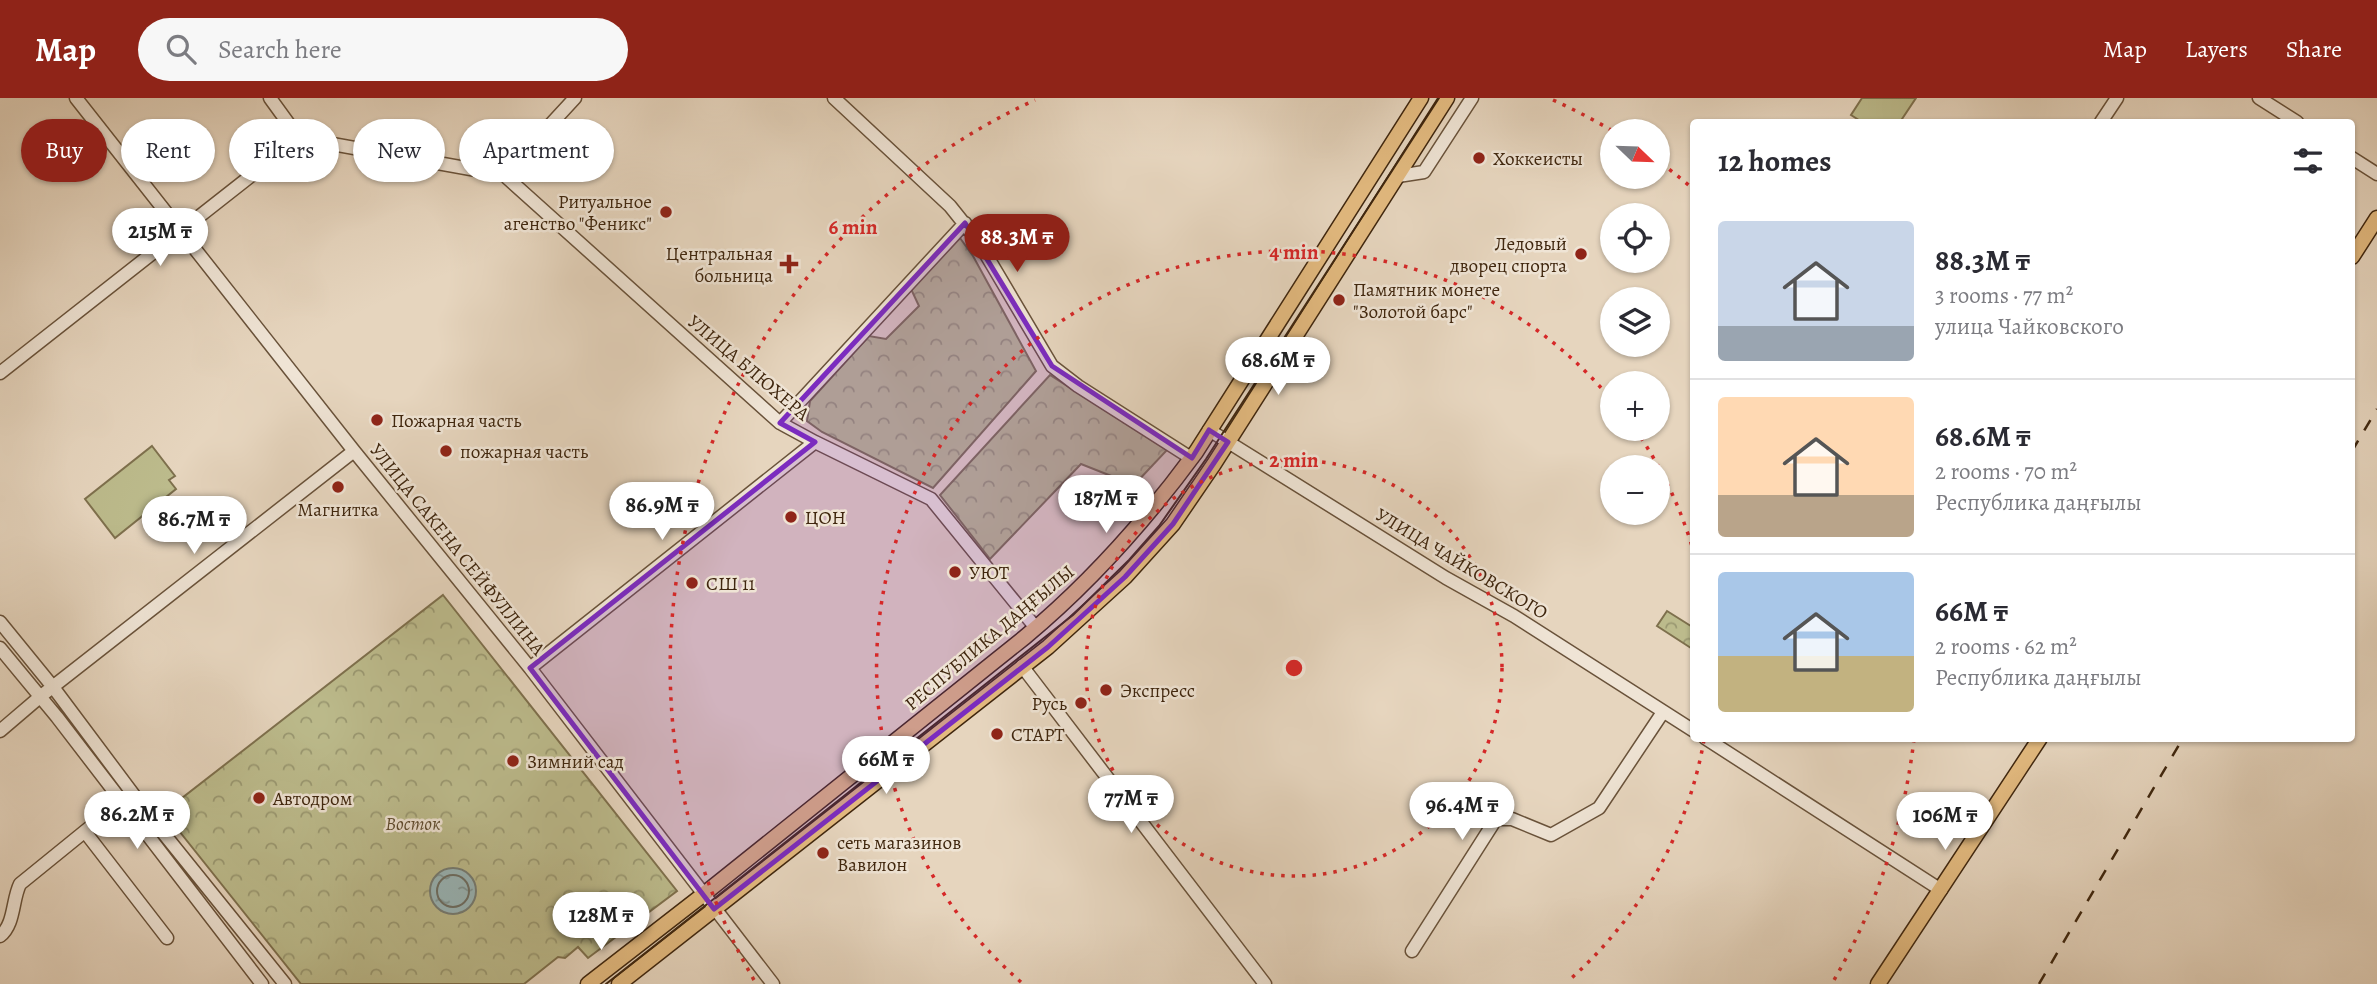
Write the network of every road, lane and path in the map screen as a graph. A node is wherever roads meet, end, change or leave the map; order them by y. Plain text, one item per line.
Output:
1 (76, 98) edge
2 (575, 98) edge
3 (834, 98) edge
4 (1421, 98) edge
5 (1447, 98) edge
6 (1472, 98) edge
7 (2116, 98) edge
8 (2259, 98) edge
9 (277, 100) edge
10 (288, 119) edge
11 (556, 119) edge
12 (2103, 119) edge
13 (2292, 119) edge
14 (339, 145) edge
15 (2355, 160) edge
16 (459, 167) edge
17 (2377, 174) edge
18 (1398, 176) junction
19 (243, 182) edge
20 (513, 182) edge
21 (2377, 218) edge
22 (965, 223) junction
23 (181, 230) junction
24 (2355, 252) edge
25 (0, 373) edge
26 (780, 423) junction
27 (1209, 430) junction
28 (815, 442) junction
29 (1228, 442) junction
30 (354, 451) junction
31 (1191, 458) junction
32 (0, 622) edge
33 (1036, 628) junction
34 (0, 648) edge
35 (1022, 666) junction
36 (530, 668) junction
37 (53, 687) junction
38 (41, 696) junction
39 (1663, 712) junction
40 (1690, 729) edge
41 (0, 731) edge
42 (1711, 742) edge
43 (2037, 742) edge
44 (121, 802) junction
45 (89, 837) dead end
46 (1941, 890) junction
47 (704, 894) junction
48 (714, 909) junction
49 (0, 936) edge
50 (167, 937) dead end
51 (1412, 951) dead end
52 (262, 984) edge
53 (285, 984) edge
54 (587, 984) edge
55 (619, 984) edge
56 (773, 984) edge
57 (1265, 984) edge
58 (1878, 984) edge

1 - 23 street, УЛИЦА САКЕНА СЕЙФУЛЛИНА
2 - 11 street
3 - 22 street
4 - 27 main road, РЕСПУБЛИКА ДАҢҒЫЛЫ
5 - 18 main road, РЕСПУБЛИКА ДАҢҒЫЛЫ
6 - 18 street
7 - 12 street
8 - 13 street
9 - 10 street
14 - 16 street
15 - 17 street
18 - 29 main road, РЕСПУБЛИКА ДАҢҒЫЛЫ
19 - 23 street
20 - 26 street, УЛИЦА БЛЮХЕРА
21 - 24 main road
22 - 26 street
22 - 31 street
23 - 25 street
23 - 30 street, УЛИЦА САКЕНА СЕЙФУЛЛИНА
26 - 28 street, УЛИЦА БЛЮХЕРА
27 - 29 street, УЛИЦА ЧАЙКОВСКОГО
27 - 31 main road, РЕСПУБЛИКА ДАҢҒЫЛЫ
28 - 33 street, УЛИЦА БЛЮХЕРА
28 - 36 street
29 - 35 main road, РЕСПУБЛИКА ДАҢҒЫЛЫ
29 - 39 street, УЛИЦА ЧАЙКОВСКОГО
30 - 36 street, УЛИЦА САКЕНА СЕЙФУЛЛИНА
30 - 37 street
31 - 33 main road, РЕСПУБЛИКА ДАҢҒЫЛЫ
32 - 37 street
33 - 47 main road, РЕСПУБЛИКА ДАҢҒЫЛЫ
34 - 38 street
35 - 48 main road, РЕСПУБЛИКА ДАҢҒЫЛЫ
35 - 57 street
36 - 47 street, УЛИЦА САКЕНА СЕЙФУЛЛИНА
37 - 38 street
37 - 53 street
38 - 41 street
38 - 44 street
39 - 40 street, УЛИЦА ЧАЙКОВСКОГО
39 - 51 street
42 - 46 street
43 - 46 main road
44 - 49 street
44 - 52 street
45 - 50 street
46 - 58 main road
47 - 48 street, УЛИЦА САКЕНА СЕЙФУЛЛИНА
47 - 54 main road, РЕСПУБЛИКА ДАҢҒЫЛЫ
48 - 55 main road, РЕСПУБЛИКА ДАҢҒЫЛЫ
48 - 56 street

